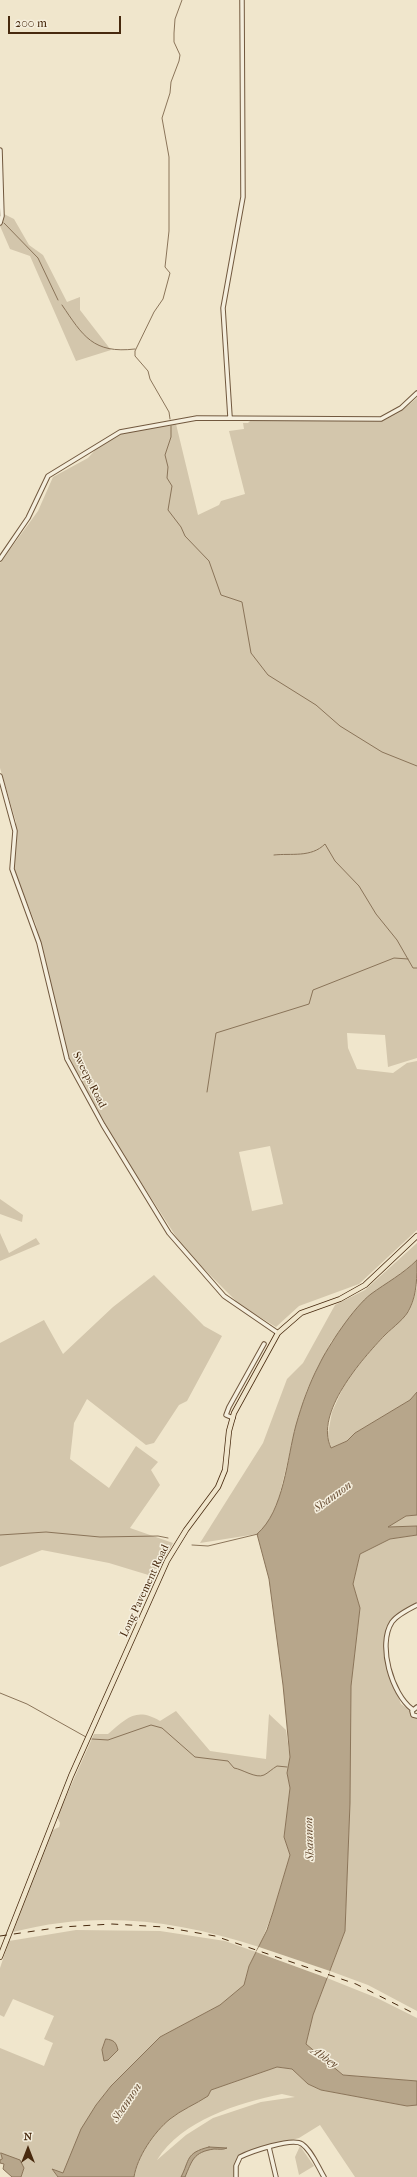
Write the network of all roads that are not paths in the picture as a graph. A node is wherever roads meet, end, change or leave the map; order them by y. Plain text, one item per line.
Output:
1 (242, 0) edge
2 (0, 150) edge
3 (0, 223) edge
4 (417, 393) edge
5 (230, 417) junction
6 (0, 559) edge
7 (0, 776) edge
8 (417, 1236) edge
9 (278, 1333) junction
10 (264, 1344) dead end
11 (233, 1418) junction
12 (417, 1605) edge
13 (417, 1707) edge
14 (412, 1709) junction
15 (417, 1716) edge
16 (0, 1957) edge
17 (269, 2147) junction
18 (236, 2177) edge
19 (276, 2177) edge
20 (324, 2177) edge

1 - 5 street
2 - 3 street
4 - 5 street
5 - 6 street
7 - 9 street, Sweeps Road
8 - 9 main road, Long Pavement Road
9 - 11 main road, Long Pavement Road
10 - 11 street
11 - 16 main road, Long Pavement Road
12 - 14 street
13 - 14 street
14 - 15 street
17 - 18 street
17 - 19 street
17 - 20 street

